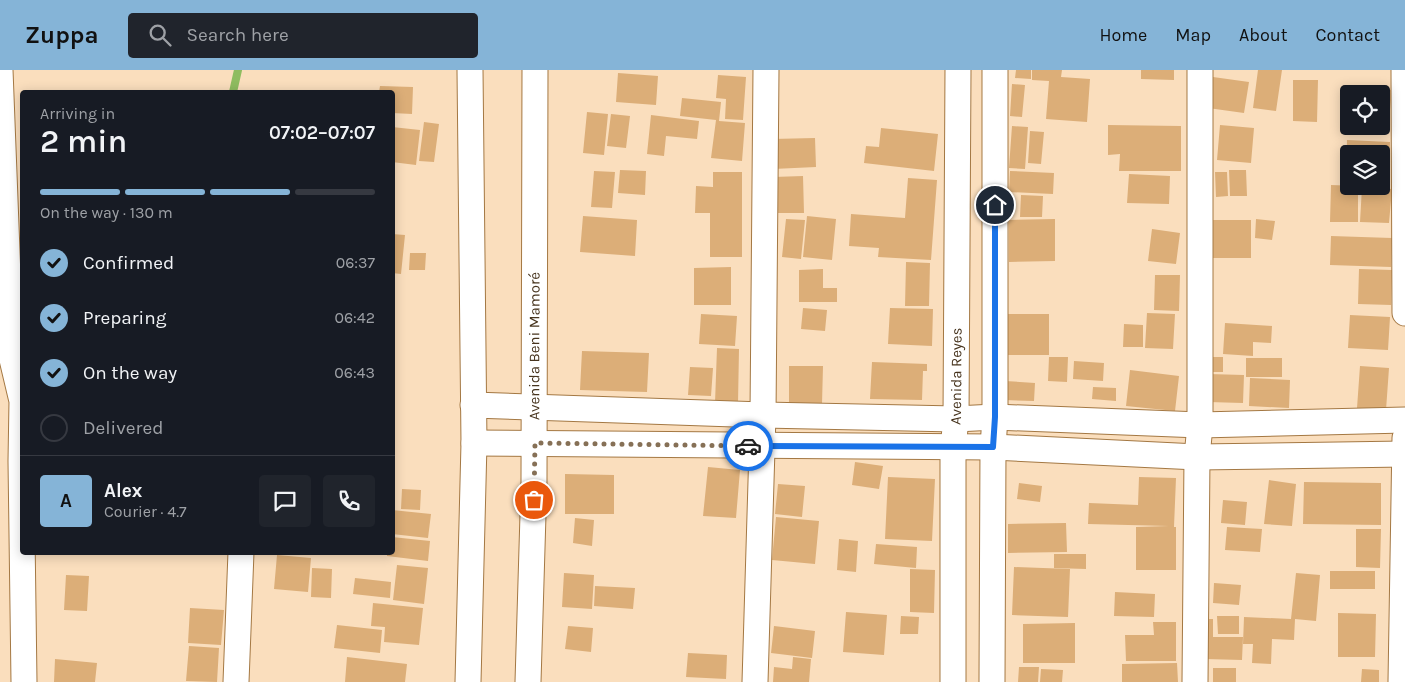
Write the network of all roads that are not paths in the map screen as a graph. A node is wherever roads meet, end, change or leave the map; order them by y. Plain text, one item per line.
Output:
1 (0, 70) edge
2 (470, 70) edge
3 (535, 70) edge
4 (766, 70) edge
5 (958, 70) edge
6 (994, 70) edge
7 (1200, 70) edge
8 (1404, 70) edge
9 (1405, 313) edge
10 (20, 392) edge
11 (473, 405) junction
12 (534, 408) junction
13 (763, 415) junction
14 (995, 417) junction
15 (956, 419) junction
16 (1405, 420) edge
17 (1200, 425) junction
18 (1405, 436) edge
19 (474, 442) junction
20 (535, 443) junction
21 (762, 446) junction
22 (993, 447) junction
23 (953, 448) junction
24 (1405, 454) edge
25 (1198, 457) junction
26 (22, 555) edge
27 (241, 555) edge
28 (24, 682) edge
29 (236, 682) edge
30 (468, 682) edge
31 (528, 682) edge
32 (756, 682) edge
33 (953, 682) edge
34 (992, 682) edge
35 (1195, 682) edge
36 (1400, 682) edge

1 - 10 street
2 - 11 street
3 - 12 street, Avenida Beni Mamoré
4 - 13 street
5 - 15 street, Avenida Reyes
6 - 14 street
7 - 17 street
8 - 9 street
11 - 12 street
11 - 19 street
12 - 13 street
12 - 20 street, Avenida Beni Mamoré
13 - 15 street
13 - 21 street
14 - 15 street
14 - 17 street
14 - 22 street
15 - 23 street, Avenida Reyes
16 - 17 street
17 - 25 street
18 - 24 street
19 - 20 street
19 - 30 street
20 - 21 street
20 - 31 street, Avenida Beni Mamoré
21 - 23 street
21 - 32 street
22 - 23 street
22 - 25 street
22 - 34 street
23 - 33 street, Avenida Reyes
24 - 25 street
24 - 36 street
25 - 35 street
26 - 28 street
27 - 29 street

